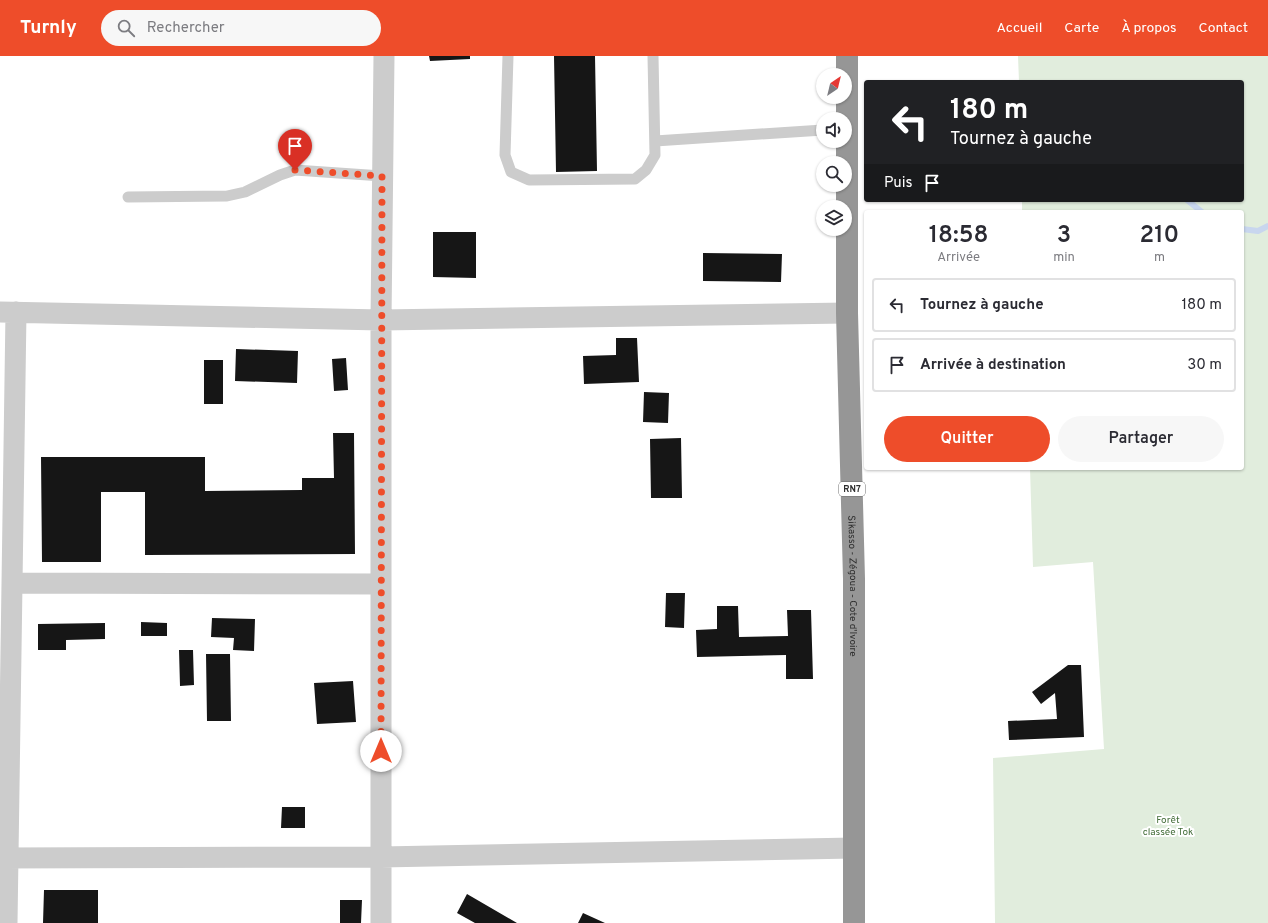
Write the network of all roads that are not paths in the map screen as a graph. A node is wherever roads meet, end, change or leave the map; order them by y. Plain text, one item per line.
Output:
1 (384, 56) edge
2 (508, 56) edge
3 (653, 56) edge
4 (847, 56) edge
5 (846, 112) edge
6 (816, 130) edge
7 (655, 141) junction
8 (846, 148) edge
9 (382, 176) junction
10 (128, 197) dead end
11 (8, 312) edge
12 (847, 313) junction
13 (381, 320) junction
14 (12, 583) junction
15 (381, 584) junction
16 (854, 848) junction
17 (380, 857) junction
18 (4, 858) edge
19 (7, 923) edge
20 (381, 923) edge
21 (854, 923) edge

1 - 9 street
2 - 7 lane
3 - 7 lane
4 - 5 highway, Sikasso - Zégoua - Cote d'Ivoire / RN7
6 - 7 lane
8 - 12 highway, Sikasso - Zégoua - Cote d'Ivoire / RN7
9 - 10 lane
9 - 13 street
11 - 13 street
11 - 14 street
12 - 13 street
12 - 16 highway, Sikasso - Zégoua - Cote d'Ivoire / RN7
13 - 15 street
14 - 15 street
14 - 18 street
15 - 17 street
16 - 17 street
16 - 21 highway, Sikasso - Zégoua - Cote d'Ivoire / RN7
17 - 18 street
17 - 20 street
18 - 19 street

